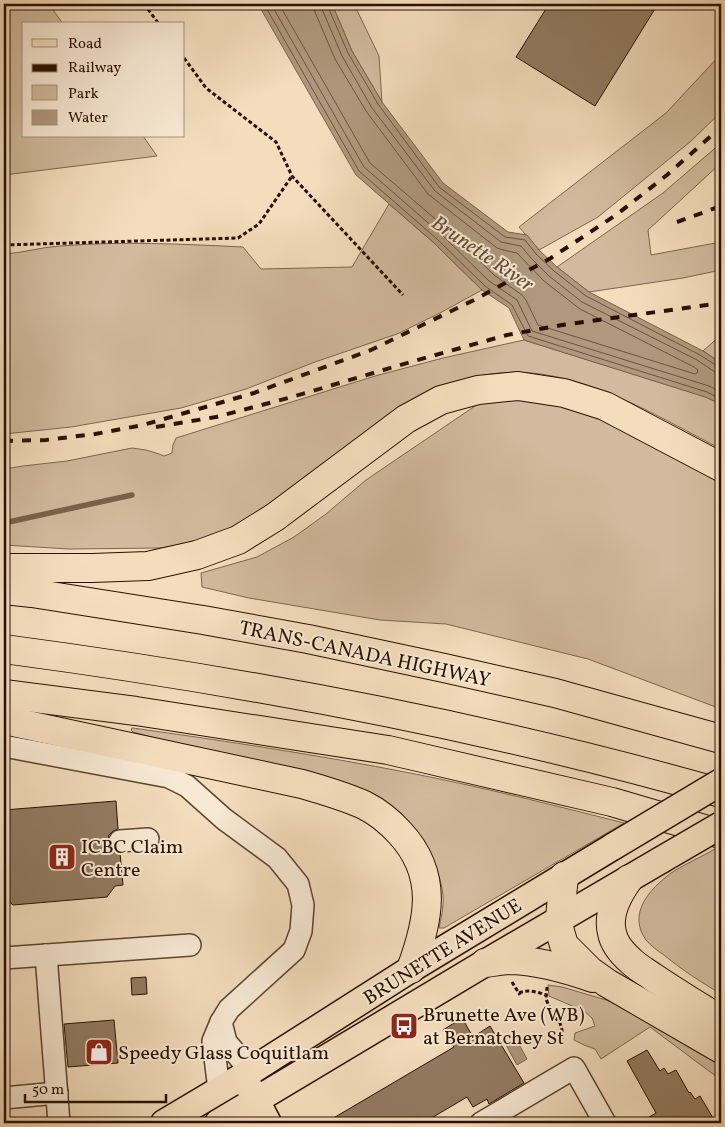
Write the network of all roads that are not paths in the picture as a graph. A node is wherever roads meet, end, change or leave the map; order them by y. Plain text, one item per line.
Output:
1 (721, 467) edge
2 (4, 568) edge
3 (4, 590) edge
4 (4, 649) edge
5 (4, 694) edge
6 (4, 720) edge
7 (721, 739) edge
8 (4, 746) edge
9 (721, 782) edge
10 (721, 793) edge
11 (721, 825) edge
12 (721, 834) edge
13 (148, 839) dead end
14 (120, 841) dead end
15 (564, 876) junction
16 (629, 879) junction
17 (560, 919) junction
18 (190, 945) dead end
19 (46, 955) junction
20 (4, 958) edge
21 (485, 963) junction
22 (411, 969) junction
23 (607, 983) junction
24 (721, 1020) edge
25 (222, 1022) junction
26 (721, 1049) edge
27 (247, 1073) junction
28 (219, 1090) junction
29 (57, 1093) junction
30 (4, 1098) edge
31 (256, 1100) junction
32 (59, 1123) edge
33 (164, 1123) edge
34 (218, 1123) edge
35 (268, 1123) edge
36 (481, 1123) edge
37 (605, 1123) edge

1 - 2 highway
3 - 7 highway, TRANS-CANADA HIGHWAY
4 - 10 highway
5 - 12 highway
6 - 22 highway
8 - 25 street
9 - 15 main road, BRUNETTE AVENUE, bridge
11 - 16 main road, BRUNETTE AVENUE, bridge
13 - 14 street
15 - 17 highway
15 - 22 main road, BRUNETTE AVENUE
16 - 17 main road, BRUNETTE AVENUE
16 - 24 highway
17 - 21 main road, BRUNETTE AVENUE
17 - 23 highway
18 - 19 street
19 - 20 street
19 - 29 street
21 - 23 highway
21 - 31 main road, BRUNETTE AVENUE
22 - 27 main road, BRUNETTE AVENUE
23 - 26 highway
25 - 27 street
25 - 28 street
27 - 28 main road, BRUNETTE AVENUE
27 - 31 main road
28 - 33 main road, BRUNETTE AVENUE
29 - 30 street
29 - 32 street
31 - 34 main road, BRUNETTE AVENUE
31 - 35 main road
36 - 37 street

